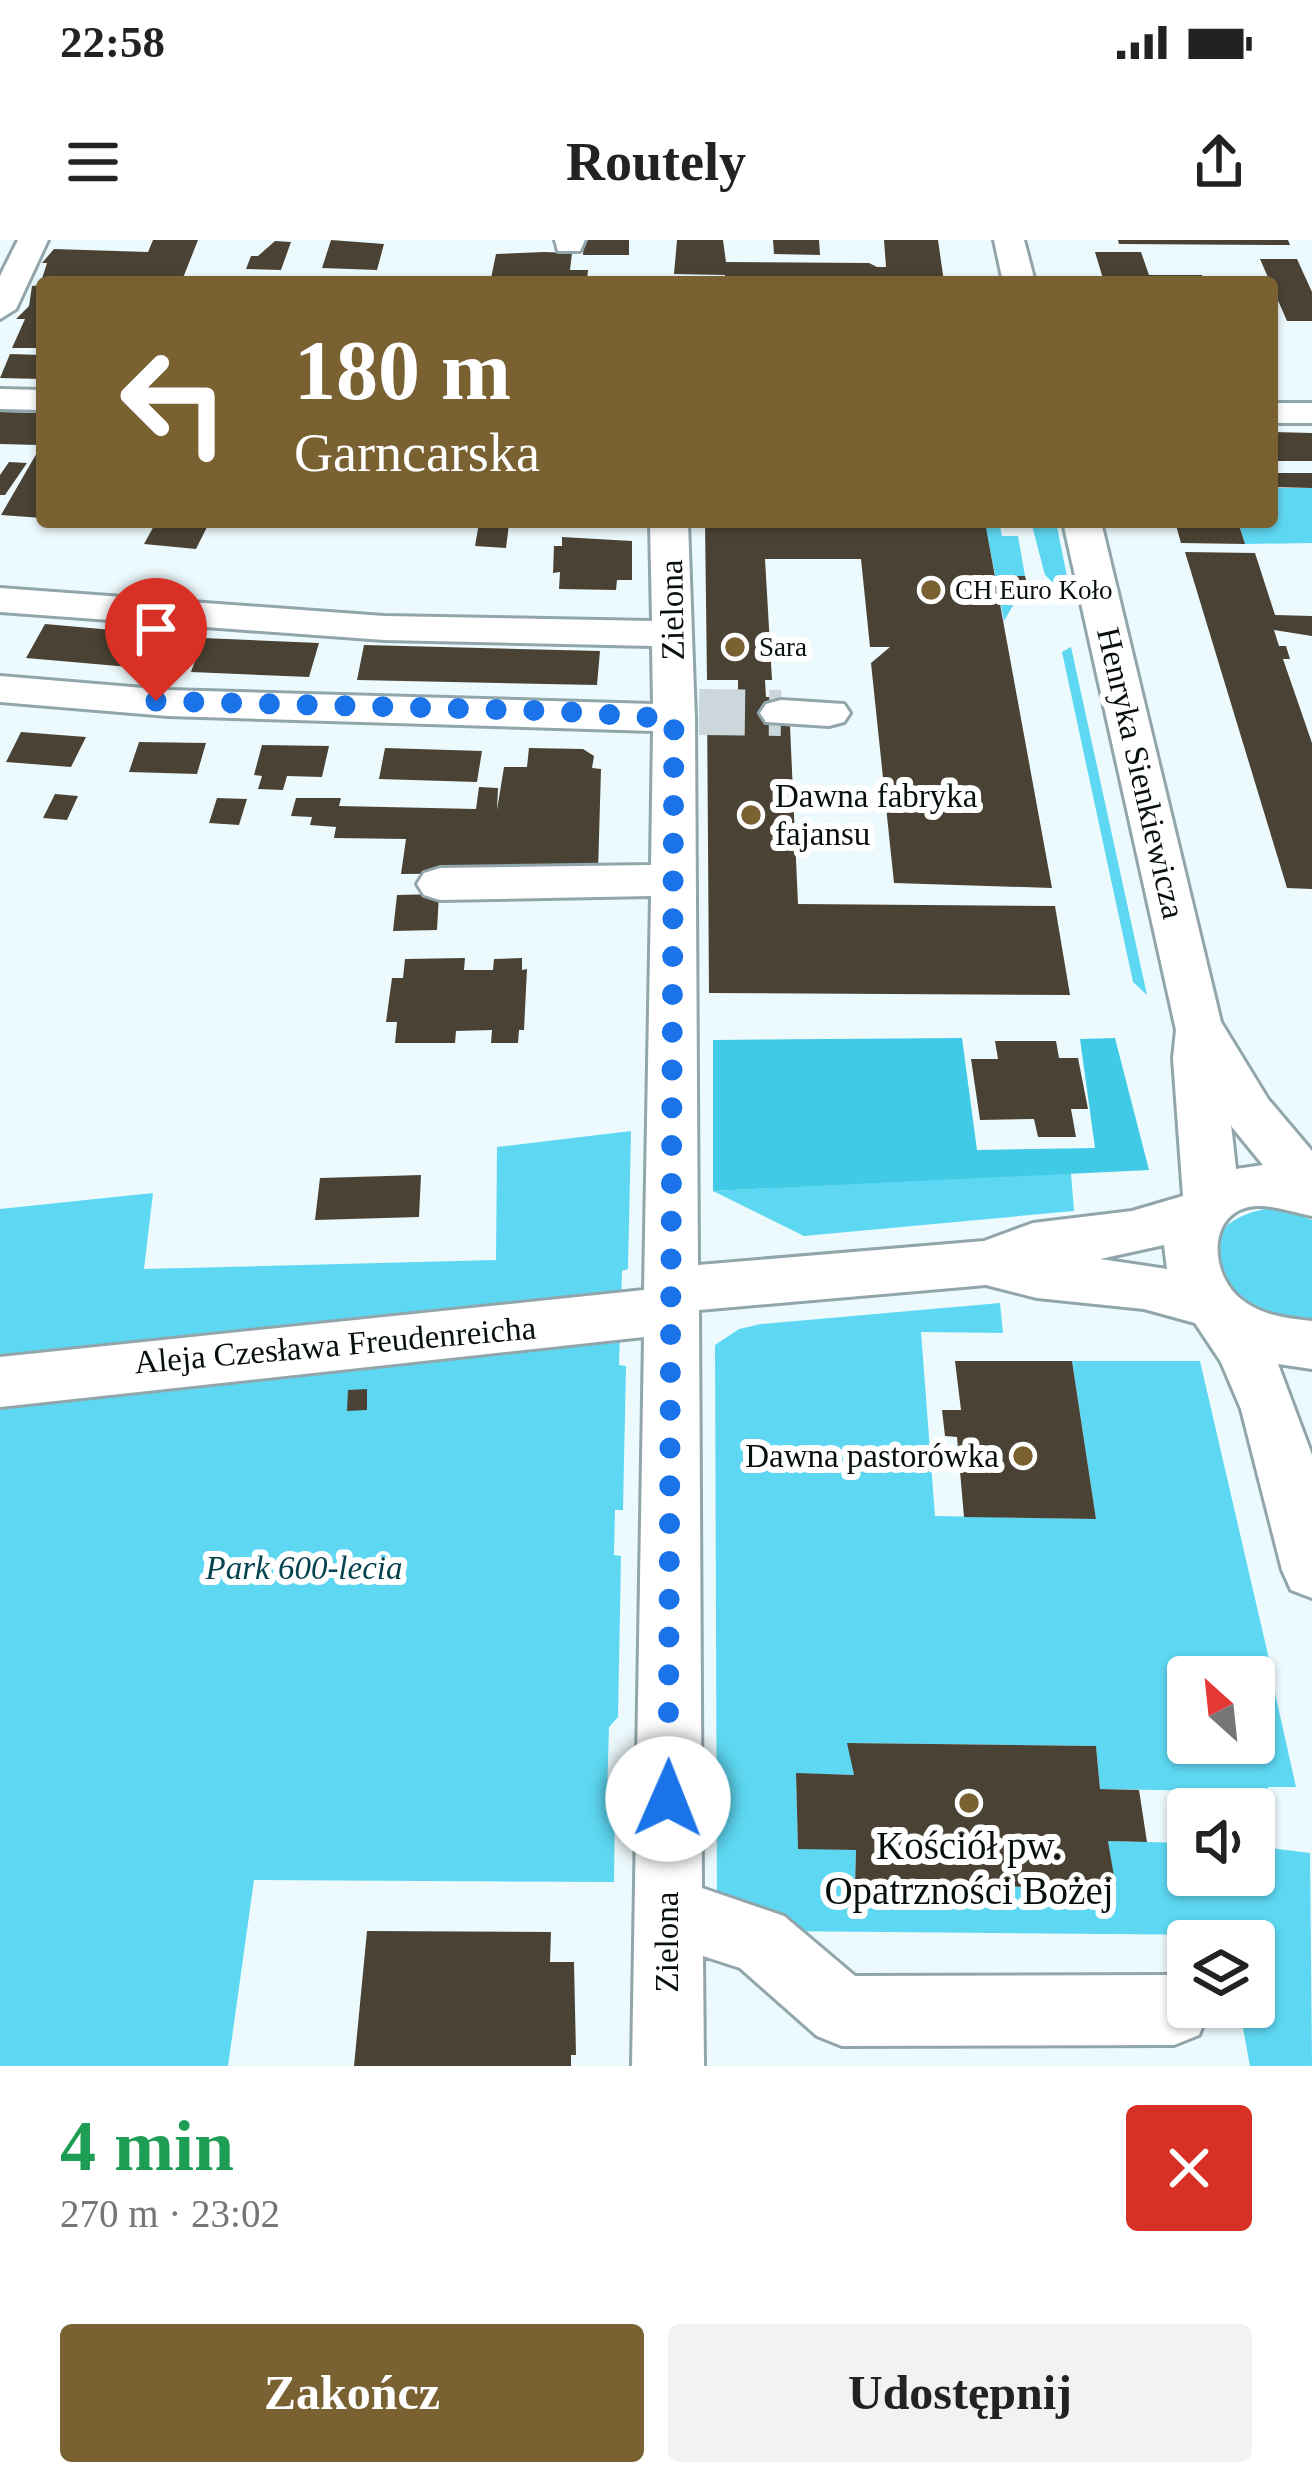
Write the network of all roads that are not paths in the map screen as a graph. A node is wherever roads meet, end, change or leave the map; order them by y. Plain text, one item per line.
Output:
1 (1010, 240) edge
2 (33, 241) edge
3 (1018, 276) edge
4 (0, 309) edge
5 (0, 399) edge
6 (36, 400) edge
7 (1278, 412) edge
8 (1312, 413) edge
9 (669, 528) edge
10 (1083, 528) edge
11 (0, 600) edge
12 (673, 634) junction
13 (0, 689) edge
14 (781, 713) tunnel mouth
15 (829, 713) dead end
16 (682, 715) junction
17 (674, 880) junction
18 (440, 884) dead end
19 (1197, 1024) junction
20 (1312, 1191) edge
21 (1204, 1208) junction
22 (986, 1263) junction
23 (671, 1300) junction
24 (1217, 1311) junction
25 (1312, 1346) edge
26 (0, 1382) edge
27 (1312, 1570) edge
28 (667, 1911) junction
29 (1167, 2010) edge
30 (668, 2066) edge

1 - 3 street
2 - 4 street
5 - 6 street
7 - 8 street
9 - 12 street, Zielona
10 - 19 street, Henryka Sienkiewicza
11 - 12 street
12 - 16 street, Zielona
13 - 16 street
14 - 15 street
16 - 17 street, Zielona
17 - 18 street
17 - 23 street, Zielona
19 - 20 street, Henryka Sienkiewicza
19 - 21 street, Henryka Sienkiewicza
20 - 21 street
21 - 22 street
21 - 24 street, Henryka Sienkiewicza
22 - 23 street, Aleja Czesława Freudenreicha
22 - 24 street
23 - 26 street, Aleja Czesława Freudenreicha
23 - 28 street, Zielona
24 - 25 street
24 - 27 street
28 - 29 street
28 - 30 street, Zielona

